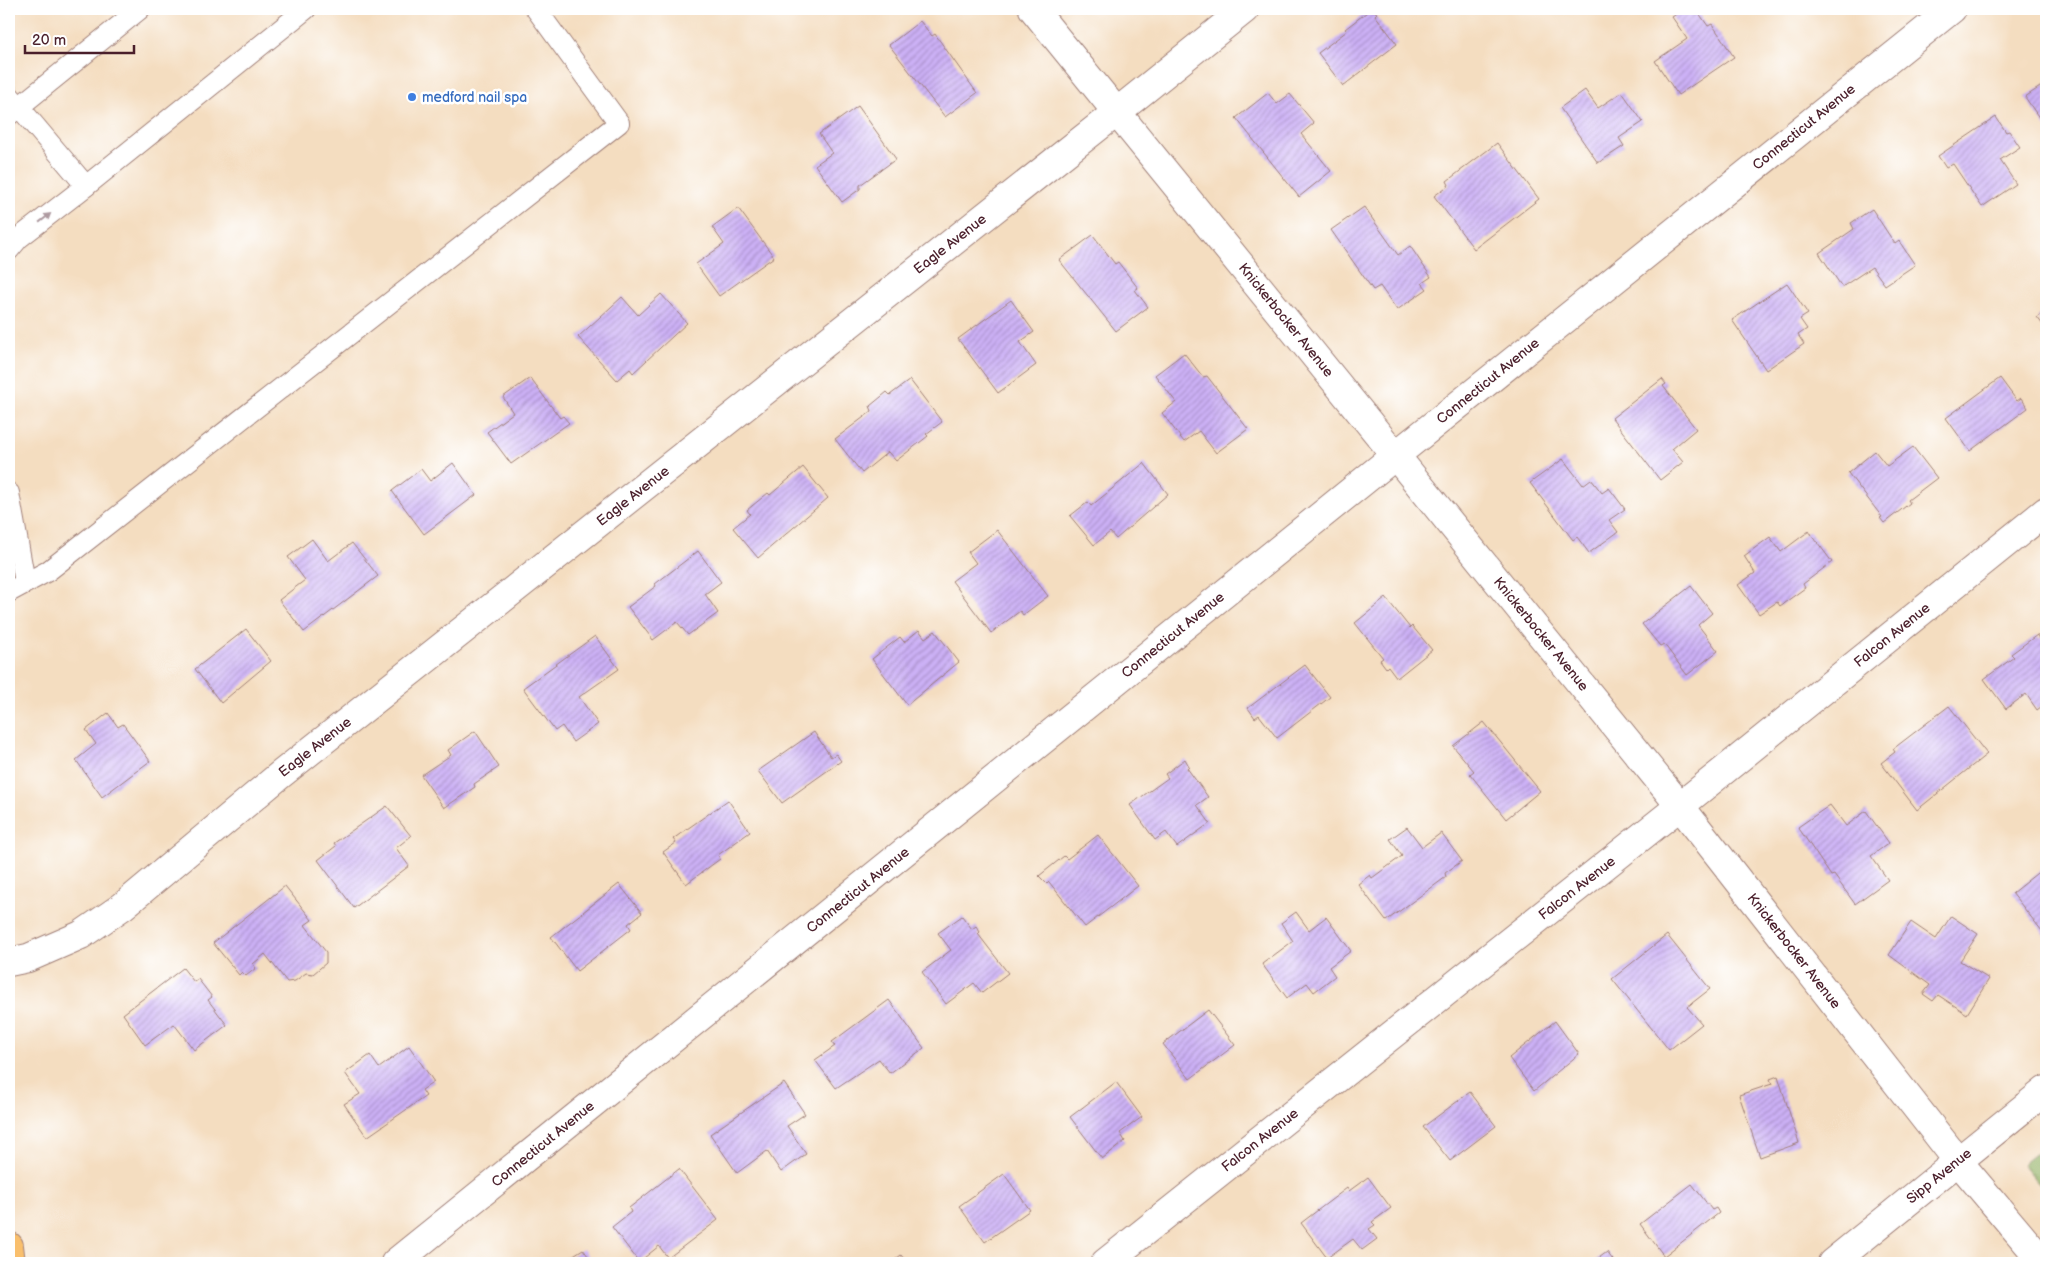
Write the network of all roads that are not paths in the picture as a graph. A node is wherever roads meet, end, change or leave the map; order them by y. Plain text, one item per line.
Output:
1 (140, 9) edge
2 (306, 9) edge
3 (536, 9) edge
4 (1033, 9) edge
5 (1245, 9) edge
6 (1952, 9) edge
7 (12, 106) edge
8 (1117, 112) junction
9 (86, 186) junction
10 (9, 250) edge
11 (1396, 455) junction
12 (9, 493) edge
13 (2046, 511) edge
14 (17, 587) edge
15 (1680, 806) junction
16 (9, 962) edge
17 (2046, 1090) edge
18 (1958, 1161) junction
19 (9, 1246) edge
20 (11, 1263) edge
21 (396, 1263) edge
22 (1105, 1263) edge
23 (1832, 1263) edge
24 (2044, 1263) edge

1 - 7 lane
2 - 9 lane
3 - 14 lane
4 - 8 street, Knickerbocker Avenue
5 - 8 street, Eagle Avenue
6 - 11 street, Connecticut Avenue
7 - 9 lane
8 - 11 street, Knickerbocker Avenue
8 - 16 street, Eagle Avenue
10 -> 9 lane
11 - 15 street, Knickerbocker Avenue
11 - 21 street, Connecticut Avenue
12 - 14 lane
13 - 15 street, Falcon Avenue
15 - 18 street, Knickerbocker Avenue
15 - 22 street, Falcon Avenue
17 - 18 street, Sipp Avenue
18 - 23 street, Sipp Avenue
18 - 24 street, Knickerbocker Avenue
19 - 20 main road

